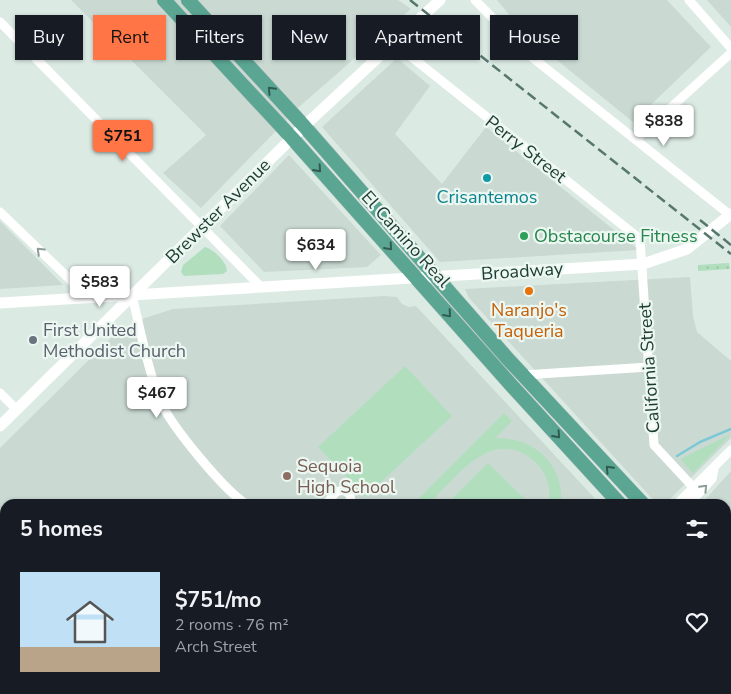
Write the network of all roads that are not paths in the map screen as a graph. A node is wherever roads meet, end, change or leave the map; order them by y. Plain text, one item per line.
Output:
1 (164, 0) edge
2 (188, 0) edge
3 (440, 0) edge
4 (475, 0) edge
5 (689, 0) edge
6 (424, 15) edge
7 (0, 22) edge
8 (731, 48) edge
9 (731, 53) edge
10 (376, 60) edge
11 (415, 60) edge
12 (304, 126) junction
13 (292, 138) junction
14 (636, 139) junction
15 (0, 212) edge
16 (731, 215) edge
17 (202, 226) junction
18 (643, 264) junction
19 (435, 277) junction
20 (416, 278) junction
21 (261, 287) junction
22 (132, 295) junction
23 (88, 297) junction
24 (0, 303) edge
25 (649, 367) junction
26 (523, 375) junction
27 (0, 393) edge
28 (17, 410) junction
29 (0, 426) edge
30 (731, 450) edge
31 (714, 469) junction
32 (693, 487) junction
33 (240, 499) edge
34 (330, 499) edge
35 (350, 499) edge
36 (615, 499) edge
37 (638, 499) edge
38 (682, 499) edge
39 (694, 499) edge

1 - 13 main road, El Camino Real
12 -> 2 main road, El Camino Real
3 - 6 street, Brewster Avenue
4 - 14 street
5 - 8 street
7 - 17 street
9 - 14 street
10 - 12 street, Brewster Avenue
11 - 18 street, Perry Street
12 - 13 street, Brewster Avenue
12 - 19 main road, El Camino Real
13 - 17 street, Brewster Avenue
13 -> 20 main road, El Camino Real
14 - 16 street
23 -> 15 street
16 - 18 street, Broadway
17 - 21 street
17 - 22 street, Brewster Avenue
18 - 19 street, Broadway
18 - 25 street, California Street
19 - 20 street, Broadway
19 - 26 main road, El Camino Real
20 - 21 street, Broadway
20 -> 36 main road, El Camino Real
21 - 22 street, Broadway
22 - 23 street, Broadway
22 - 28 street, Brewster Avenue
22 - 33 street
23 - 24 street, Broadway
25 - 26 street
25 - 32 street, California Street
37 -> 26 main road, El Camino Real
27 - 28 street
28 - 29 street, Brewster Avenue
30 - 31 street
31 - 32 street
39 -> 31 street
32 - 38 street
34 - 35 street

